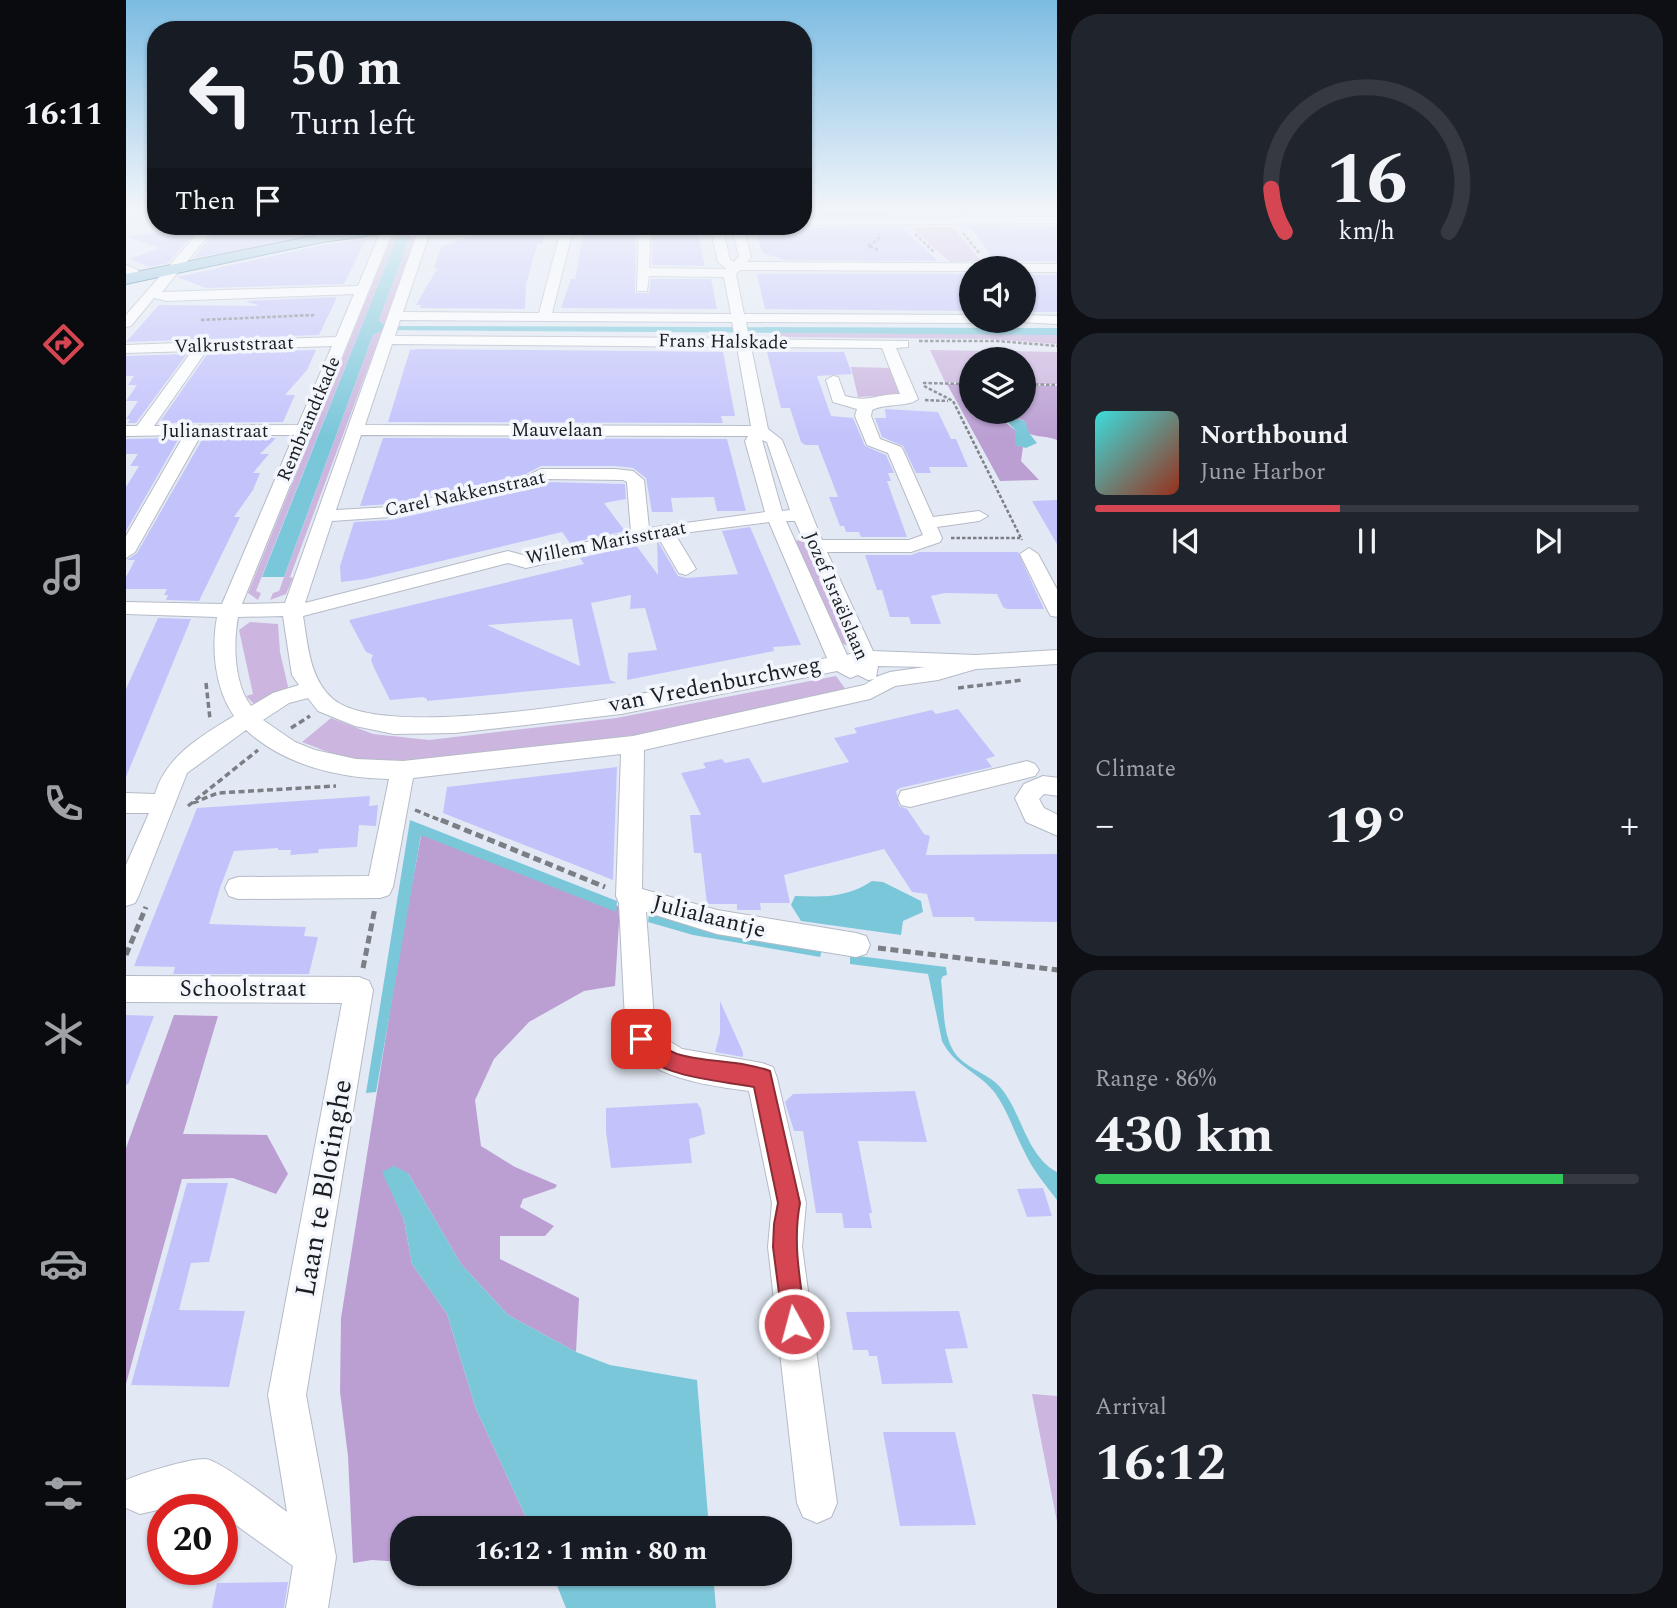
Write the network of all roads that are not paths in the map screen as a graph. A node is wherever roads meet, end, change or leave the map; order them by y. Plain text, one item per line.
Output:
1 (158, 286) edge
2 (364, 286) edge
3 (405, 286) edge
4 (552, 286) edge
5 (734, 286) edge
6 (155, 290) junction
7 (363, 290) junction
8 (544, 318) junction
9 (1036, 319) edge
10 (959, 320) edge
11 (1057, 320) edge
12 (126, 323) edge
13 (391, 328) junction
14 (740, 329) junction
15 (342, 341) junction
16 (887, 344) junction
17 (903, 344) road end
18 (203, 346) junction
19 (126, 349) edge
20 (833, 380) dead end
21 (865, 407) junction
22 (304, 430) junction
23 (355, 430) junction
24 (195, 431) junction
25 (760, 431) junction
26 (131, 434) edge
27 (801, 515) junction
28 (325, 516) junction
29 (775, 516) junction
30 (979, 516) dead end
31 (663, 530) junction
32 (930, 531) junction
33 (640, 533) junction
34 (815, 546) junction
35 (1025, 546) road end
36 (126, 552) edge
37 (686, 569) dead end
38 (126, 608) edge
39 (1057, 609) edge
40 (229, 611) junction
41 (292, 611) junction
42 (866, 657) junction
43 (1056, 659) edge
44 (839, 661) junction
45 (976, 662) junction
46 (870, 691) junction
47 (319, 697) junction
48 (260, 734) junction
49 (633, 744) junction
50 (403, 770) junction
51 (1027, 771) dead end
52 (1057, 787) edge
53 (910, 798) dead end
54 (126, 803) edge
55 (176, 805) junction
56 (1057, 826) edge
57 (238, 888) dead end
58 (126, 895) edge
59 (630, 897) junction
60 (856, 945) road end
61 (126, 989) edge
62 (359, 990) joint
63 (140, 1494) dead end
64 (817, 1503) dead end
65 (315, 1557) junction
66 (307, 1608) edge

1 - 6 street
2 - 7 street, Rembrandtkade
3 - 13 street, Rembrandtkade
4 - 8 street
5 - 14 street, Jozef Israëlslaan
6 - 7 street
6 - 12 street
7 - 15 street, Rembrandtkade
8 - 13 street, Frans Halskade
8 - 14 street, Frans Halskade
9 - 11 street
10 - 14 street, Frans Halskade
13 - 14 street, Frans Halskade
13 - 23 street, Rembrandtkade
14 - 16 street, Frans Halskade
14 - 25 street, Jozef Israëlslaan
15 - 18 street, Valkruststraat
15 - 22 street, Rembrandtkade
16 - 17 street, Frans Halskade
16 - 21 street
18 - 19 street, Valkruststraat
18 - 26 street
20 - 21 street
21 - 32 street
22 - 24 street, Julianastraat
22 - 40 street, Rembrandtkade
23 - 25 street, Mauvelaan
23 - 28 street, Rembrandtkade
24 - 26 street, Julianastraat
24 - 36 street
25 - 27 street, Jozef Israëlslaan
25 - 29 street, Jozef Israëlslaan
27 - 29 street, Willem Marisstraat
27 - 34 street, Jozef Israëlslaan
28 - 33 street, Carel Nakkenstraat
28 - 41 street, Rembrandtkade
29 - 31 street, Willem Marisstraat
29 - 44 street, Jozef Israëlslaan
30 - 32 street
31 - 33 street, Willem Marisstraat
31 - 37 street
32 - 34 street
33 - 41 street, Willem Marisstraat
34 - 42 street, Jozef Israëlslaan
35 - 39 street
38 - 40 street, Willem Marisstraat
40 - 41 street, Willem Marisstraat
40 - 48 street, Rembrandtkade
41 - 47 street
42 - 44 street, van Vredenburchweg
42 - 45 street, van Vredenburchweg
42 - 46 street, Jozef Israëlslaan
43 - 45 street, van Vredenburchweg
44 - 46 street, Jozef Israëlslaan
44 - 47 street, van Vredenburchweg
45 - 46 street, van Vredenburchweg
46 - 49 street, van Vredenburchweg
47 - 48 street
48 - 50 street, van Vredenburchweg
48 - 55 street
49 - 50 street, van Vredenburchweg
49 - 59 street, van Vredenburchweg
50 - 57 street
51 - 53 street
52 - 56 street
54 - 55 street
55 - 58 street
59 - 60 street, Julialaantje
59 - 64 street, van Vredenburchweg
61 - 62 street, Schoolstraat
62 - 65 street, Laan te Blotinghe
63 - 65 street
65 - 66 street, Laan te Blotinghe

